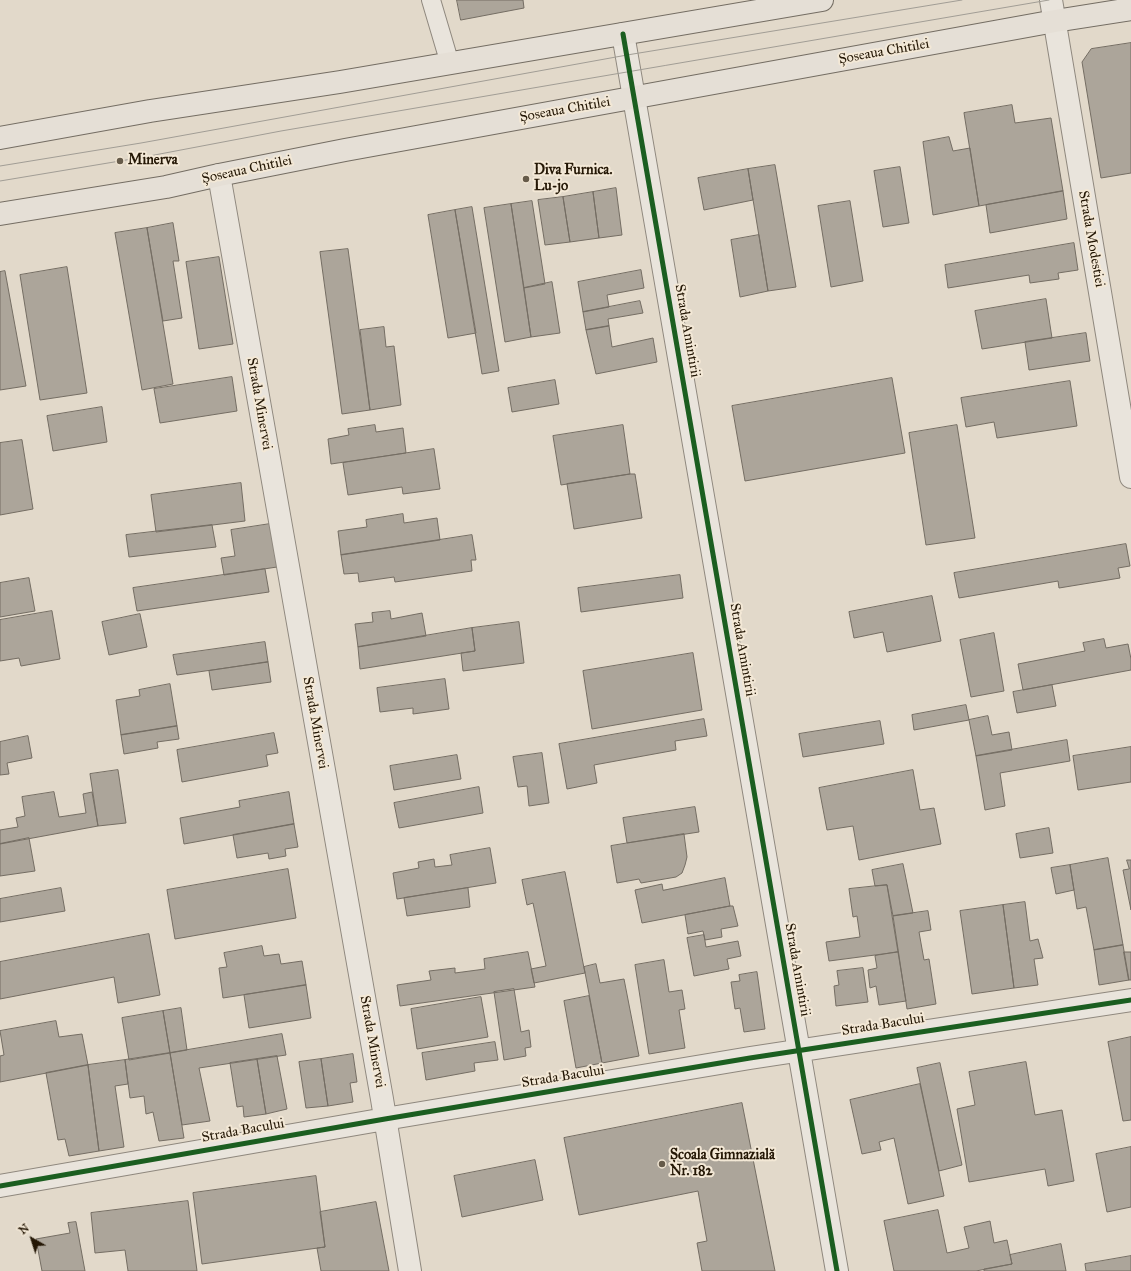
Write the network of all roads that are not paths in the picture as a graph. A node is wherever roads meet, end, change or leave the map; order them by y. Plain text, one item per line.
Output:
1 (431, 0) edge
2 (822, 0) edge
3 (1051, 0) edge
4 (1131, 9) edge
5 (1055, 21) junction
6 (623, 34) junction
7 (450, 64) junction
8 (634, 98) junction
9 (0, 138) edge
10 (219, 175) junction
11 (0, 214) edge
12 (1131, 477) edge
13 (1131, 1000) edge
14 (799, 1050) junction
15 (385, 1119) junction
16 (0, 1186) edge
17 (410, 1271) edge
18 (837, 1271) edge

1 - 7 lane
2 - 6 main road
3 - 5 street, Strada Modestiei
4 - 5 main road, Șoseaua Chitilei
5 - 8 main road, Șoseaua Chitilei
5 - 12 street, Strada Modestiei
6 - 7 main road
6 - 8 street, Strada Amintirii
7 - 9 main road
8 - 10 main road, Șoseaua Chitilei
8 - 14 street, Strada Amintirii
10 - 11 main road, Șoseaua Chitilei
10 - 15 street, Strada Minervei
13 - 14 street, Strada Bacului
14 - 15 street, Strada Bacului
14 - 18 street, Strada Amintirii
15 - 16 street, Strada Bacului
15 - 17 street, Strada Minervei

